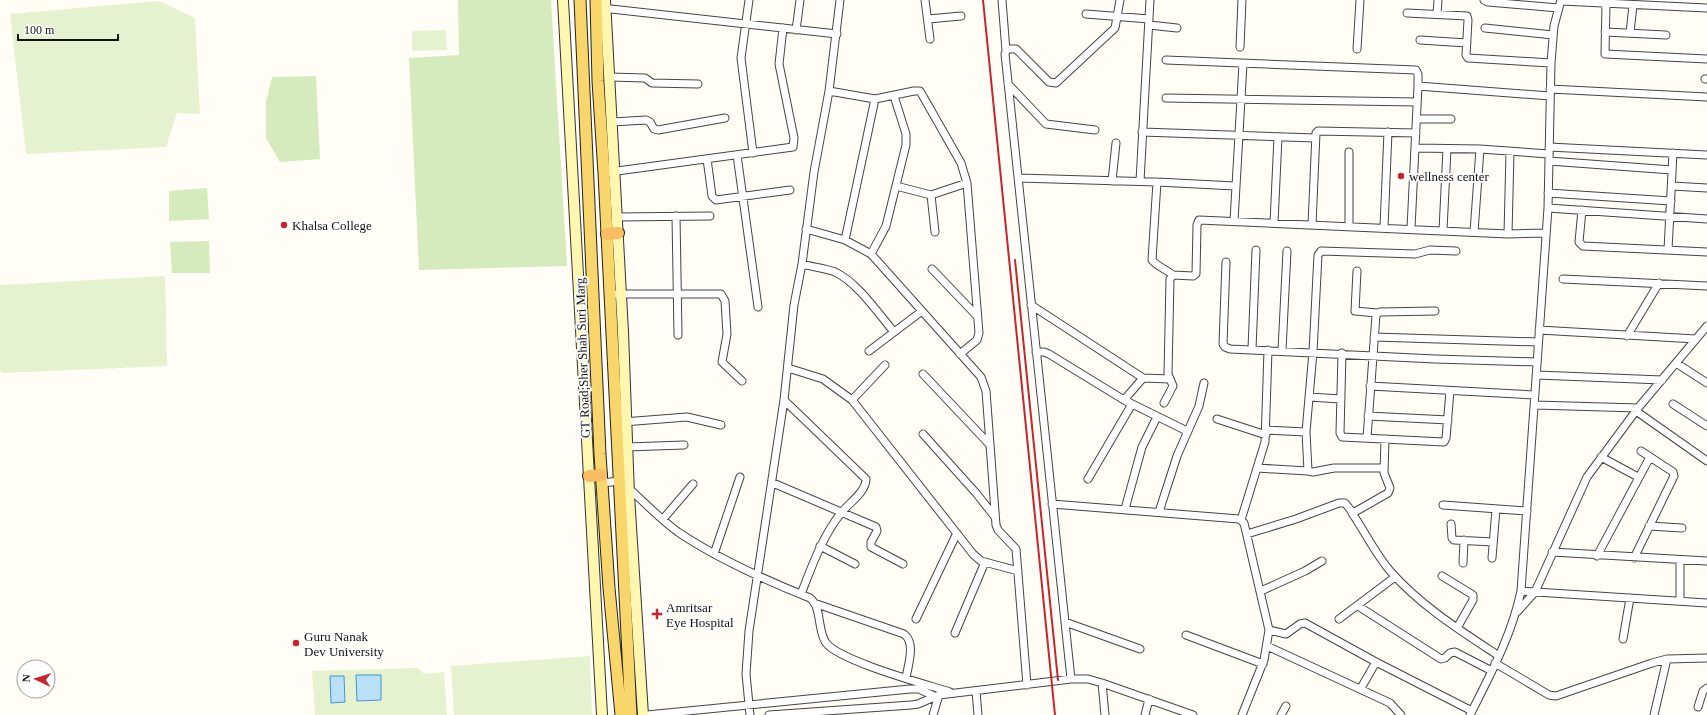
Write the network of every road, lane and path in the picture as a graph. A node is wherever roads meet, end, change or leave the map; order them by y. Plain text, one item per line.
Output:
1 (563, 0) edge
2 (580, 0) edge
3 (749, 0) edge
4 (800, 0) edge
5 (840, 0) edge
6 (925, 0) edge
7 (1002, 0) edge
8 (1120, 0) edge
9 (1150, 0) edge
10 (1242, 0) edge
11 (1360, 0) edge
12 (1438, 0) edge
13 (1484, 0) edge
14 (1561, 0) edge
15 (601, 4) edge
16 (1606, 4) junction
17 (1633, 5) junction
18 (1558, 8) junction
19 (1707, 8) edge
20 (1407, 13) dead end
21 (1086, 14) dead end
22 (1437, 14) junction
23 (961, 16) dead end
24 (1118, 16) junction
25 (928, 19) junction
26 (1149, 22) junction
27 (746, 24) junction
28 (784, 28) junction
29 (1177, 28) dead end
30 (1485, 28) dead end
31 (796, 30) junction
32 (1605, 32) junction
33 (1630, 33) junction
34 (837, 34) junction
35 (1553, 35) junction
36 (1666, 35) dead end
37 (930, 39) dead end
38 (1420, 40) dead end
39 (1467, 43) junction
40 (1240, 47) dead end
41 (1357, 49) dead end
42 (1006, 52) junction
43 (1166, 60) dead end
44 (1707, 60) edge
45 (1551, 62) junction
46 (1243, 64) junction
47 (610, 77) junction
48 (698, 84) dead end
49 (1008, 84) junction
50 (1418, 86) junction
51 (829, 91) junction
52 (1550, 92) junction
53 (894, 96) junction
54 (1707, 97) edge
55 (1166, 98) dead end
56 (875, 99) junction
57 (1240, 100) junction
58 (1417, 102) junction
59 (725, 118) dead end
60 (1417, 119) junction
61 (1451, 119) dead end
62 (612, 122) junction
63 (1095, 130) dead end
64 (1142, 132) junction
65 (1388, 132) junction
66 (1416, 133) junction
67 (1238, 136) junction
68 (1278, 137) junction
69 (1315, 138) junction
70 (1116, 143) dead end
71 (1416, 148) junction
72 (1447, 149) junction
73 (1480, 149) junction
74 (1350, 152) dead end
75 (1510, 152) junction
76 (753, 153) junction
77 (1673, 153) junction
78 (1549, 154) junction
79 (737, 155) junction
80 (1707, 155) edge
81 (707, 159) junction
82 (1672, 170) junction
83 (610, 172) junction
84 (1018, 178) junction
85 (1140, 181) junction
86 (1112, 182) junction
87 (1157, 182) junction
88 (967, 183) junction
89 (896, 186) junction
90 (1235, 186) junction
91 (1672, 186) junction
92 (1707, 188) edge
93 (790, 190) dead end
94 (1548, 193) junction
95 (931, 195) junction
96 (743, 197) junction
97 (1671, 201) junction
98 (1548, 208) junction
99 (1582, 210) junction
100 (676, 216) junction
101 (710, 216) dead end
102 (618, 217) junction
103 (1670, 217) junction
104 (1707, 219) edge
105 (1234, 221) junction
106 (1274, 223) junction
107 (1312, 225) junction
108 (1349, 226) junction
109 (1384, 227) junction
110 (1411, 228) junction
111 (806, 229) junction
112 (1443, 230) junction
113 (935, 232) dead end
114 (1474, 232) junction
115 (1546, 233) junction
116 (613, 234) junction
117 (1508, 234) junction
118 (844, 240) junction
119 (1256, 250) dead end
120 (1668, 250) junction
121 (1287, 251) dead end
122 (1456, 251) dead end
123 (1707, 252) edge
124 (871, 254) junction
125 (1226, 262) dead end
126 (802, 264) junction
127 (932, 269) dead end
128 (1357, 271) dead end
129 (1173, 275) junction
130 (1563, 279) dead end
131 (1659, 283) junction
132 (1707, 286) edge
133 (616, 294) junction
134 (677, 294) junction
135 (1032, 305) junction
136 (758, 307) dead end
137 (922, 311) junction
138 (1435, 311) dead end
139 (1376, 313) junction
140 (977, 316) junction
141 (1707, 326) edge
142 (1539, 330) junction
143 (894, 332) junction
144 (678, 335) dead end
145 (1627, 336) junction
146 (1374, 337) junction
147 (1696, 339) junction
148 (1538, 342) junction
149 (1252, 349) junction
150 (1268, 350) junction
151 (1282, 350) junction
152 (869, 351) dead end
153 (1036, 352) junction
154 (1313, 352) junction
155 (1342, 353) junction
156 (960, 354) junction
157 (1373, 355) junction
158 (1537, 362) junction
159 (1676, 363) junction
160 (885, 365) dead end
161 (788, 368) junction
162 (923, 374) dead end
163 (1537, 376) junction
164 (1143, 378) junction
165 (1170, 379) junction
166 (1662, 380) junction
167 (742, 381) dead end
168 (1204, 383) dead end
169 (1707, 383) edge
170 (1370, 386) junction
171 (1450, 390) junction
172 (1535, 395) junction
173 (1310, 397) junction
174 (1341, 399) junction
175 (784, 400) junction
176 (852, 400) junction
177 (1124, 400) junction
178 (1164, 403) dead end
179 (1132, 404) junction
180 (1673, 404) dead end
181 (1534, 405) junction
182 (1637, 410) junction
183 (1368, 416) junction
184 (1157, 417) junction
185 (1216, 419) dead end
186 (1448, 420) junction
187 (622, 422) junction
188 (721, 425) dead end
189 (1707, 426) edge
190 (1187, 431) junction
191 (1306, 432) junction
192 (1266, 433) junction
193 (923, 434) dead end
194 (1367, 438) junction
195 (1384, 439) junction
196 (684, 445) dead end
197 (990, 445) junction
198 (627, 446) junction
199 (1641, 451) dead end
200 (1601, 457) junction
201 (1650, 457) junction
202 (1707, 461) edge
203 (1257, 468) junction
204 (1384, 468) junction
205 (1308, 472) junction
206 (740, 477) dead end
207 (1638, 477) junction
208 (597, 478) junction
209 (1088, 479) dead end
210 (773, 483) junction
211 (624, 484) junction
212 (693, 484) dead end
213 (1052, 504) junction
214 (1443, 505) dead end
215 (1125, 509) junction
216 (1496, 509) junction
217 (1527, 511) junction
218 (1159, 512) junction
219 (841, 513) junction
220 (1352, 513) junction
221 (995, 517) junction
222 (663, 519) junction
223 (1241, 520) junction
224 (1451, 524) dead end
225 (1649, 526) junction
226 (1682, 528) dead end
227 (1247, 534) junction
228 (956, 535) junction
229 (1464, 540) junction
230 (1493, 542) junction
231 (820, 546) junction
232 (1552, 552) junction
233 (714, 554) junction
234 (1597, 556) junction
235 (1492, 558) dead end
236 (1634, 558) junction
237 (1680, 560) junction
238 (1322, 561) dead end
239 (1707, 561) edge
240 (985, 562) junction
241 (1463, 563) dead end
242 (856, 564) dead end
243 (903, 564) dead end
244 (1018, 571) junction
245 (758, 575) junction
246 (1395, 576) junction
247 (1442, 576) dead end
248 (1261, 591) junction
249 (1521, 591) junction
250 (1535, 592) junction
251 (801, 594) junction
252 (1630, 598) junction
253 (1680, 601) junction
254 (1707, 602) edge
255 (814, 603) junction
256 (1358, 606) junction
257 (1517, 612) junction
258 (916, 619) dead end
259 (1339, 619) dead end
260 (1065, 622) junction
261 (1457, 628) junction
262 (1269, 630) junction
263 (954, 633) dead end
264 (1186, 635) dead end
265 (1623, 639) dead end
266 (1267, 646) junction
267 (1140, 650) dead end
268 (1499, 656) junction
269 (1707, 658) edge
270 (1667, 659) junction
271 (1376, 662) junction
272 (1495, 663) junction
273 (1263, 664) junction
274 (1492, 671) junction
275 (906, 678) junction
276 (1071, 679) junction
277 (1102, 683) junction
278 (1027, 685) junction
279 (1361, 688) junction
280 (1707, 688) edge
281 (976, 691) junction
282 (952, 693) junction
283 (936, 695) junction
284 (1149, 699) junction
285 (748, 705) junction
286 (1286, 706) dead end
287 (1698, 707) dead end
288 (1471, 713) edge
289 (602, 715) edge
290 (621, 715) edge
291 (631, 715) edge
292 (643, 715) edge
293 (647, 715) edge
294 (750, 715) edge
295 (769, 715) edge
296 (777, 715) edge
297 (933, 715) edge
298 (978, 715) edge
299 (1105, 715) edge
300 (1145, 715) edge
301 (1194, 715) edge
302 (1242, 715) edge
303 (1282, 715) edge
304 (1401, 715) edge
305 (1654, 715) edge

1 - 208 main road
2 - 208 main road, GT Road;Sher Shah Suri Marg
3 - 27 street
4 - 31 street
5 - 34 street
6 - 25 street
7 - 42 street
8 - 24 street
9 - 26 street
10 - 40 street
11 - 41 street
12 - 22 street
13 - 18 street
14 - 16 street
14 - 18 street
15 - 27 street
15 - 47 main road
15 - 83 main road
16 - 17 street
16 - 32 street
17 - 19 street
17 - 33 street
18 - 35 street
20 - 22 street
21 - 24 street
22 - 39 street
23 - 25 street
24 - 26 street
24 - 42 street
25 - 37 street
26 - 29 street
26 - 64 street
27 - 28 street
27 - 76 street
28 - 31 street
28 - 76 street
30 - 35 street
31 - 34 street
32 - 33 street
32 - 44 street
33 - 36 street
34 - 51 street
35 - 45 street
38 - 39 street
39 - 45 street
42 - 49 street
43 - 46 street
45 - 52 street
46 - 50 street
46 - 57 street
47 - 48 street
47 - 62 main road
49 - 63 street
49 - 84 street
50 - 52 street
50 - 58 street
51 - 56 street
51 - 111 street
52 - 54 street
52 - 78 street
53 - 56 street
53 - 88 street
53 - 89 street
55 - 57 street
56 - 118 street
57 - 58 street
57 - 67 street
58 - 60 street
59 - 62 street
60 - 61 street
60 - 66 street
62 - 83 main road
64 - 67 street
64 - 85 street
65 - 66 street
65 - 69 street
65 - 109 street
66 - 71 street
67 - 68 street
67 - 90 street
68 - 69 street
68 - 106 street
69 - 107 street
70 - 86 street
71 - 72 street
71 - 110 street
72 - 73 street
72 - 112 street
73 - 75 street
73 - 114 street
74 - 108 street
75 - 78 street
75 - 117 street
76 - 79 street
77 - 78 street
77 - 80 street
77 - 82 street
78 - 82 street
78 - 94 street
79 - 81 street
79 - 96 street
81 - 83 street
81 - 96 street
82 - 91 street
83 - 102 main road
83 - 116 main road
84 - 86 street
84 - 135 street
85 - 86 street
85 - 87 street
87 - 90 street
87 - 129 street
88 - 95 street
88 - 140 street
89 - 95 street
89 - 124 street
90 - 105 street
91 - 92 street
91 - 97 street
93 - 96 street
94 - 97 street
94 - 98 street
95 - 113 street
96 - 136 street
97 - 103 street
98 - 99 street
98 - 115 street
99 - 103 street
99 - 120 street
100 - 101 street
100 - 102 street
100 - 134 street
102 - 116 main road
103 - 104 street
103 - 120 street
105 - 106 street
105 - 129 street
106 - 107 street
107 - 108 street
108 - 109 street
109 - 110 street
110 - 112 street
111 - 118 street
111 - 126 street
112 - 114 street
114 - 117 street
115 - 117 street
115 - 142 street
116 - 133 main road
118 - 124 street
119 - 149 street
120 - 123 street
121 - 151 street
122 - 154 street
124 - 137 street
125 - 149 street
126 - 143 street
126 - 161 street
127 - 140 street
128 - 139 street
129 - 165 street
130 - 131 street
131 - 132 street
131 - 145 street
133 - 134 street
133 - 187 main road
134 - 144 street
134 - 167 street
135 - 153 street
135 - 164 street
137 - 143 street
137 - 156 street
138 - 139 street
139 - 146 street
140 - 156 street
141 - 147 street
142 - 145 street
142 - 148 street
143 - 152 street
145 - 147 street
146 - 148 street
146 - 157 street
147 - 159 street
148 - 158 street
149 - 150 street
150 - 151 street
150 - 192 street
151 - 154 street
153 - 177 street
153 - 213 street
154 - 155 street
154 - 173 street
155 - 157 street
155 - 174 street
156 - 197 street
157 - 158 street
157 - 170 street
158 - 163 street
159 - 166 street
159 - 169 street
160 - 176 street
161 - 175 street
161 - 176 street
162 - 197 street
163 - 166 street
163 - 172 street
164 - 165 street
164 - 177 street
165 - 178 street
166 - 182 street
168 - 190 street
170 - 171 street
170 - 183 street
171 - 172 street
171 - 186 street
172 - 181 street
173 - 174 street
173 - 191 street
174 - 194 street
175 - 210 street
175 - 219 street
176 - 228 street
177 - 179 street
179 - 184 street
179 - 209 street
180 - 189 street
181 - 182 street
181 - 217 street
182 - 200 street
182 - 202 street
183 - 186 street
183 - 194 street
184 - 190 street
184 - 215 street
185 - 192 street
186 - 195 street
187 - 188 street
187 - 198 main road
187 - 211 main road
190 - 218 street
191 - 192 street
191 - 205 street
192 - 203 street
193 - 221 street
194 - 195 street
195 - 204 street
196 - 198 street
197 - 221 street
198 - 211 main road
199 - 201 street
200 - 207 street
200 - 232 street
201 - 207 street
201 - 225 street
203 - 205 street
203 - 223 street
204 - 205 street
204 - 220 street
206 - 233 street
207 - 234 street
208 - 211 street
208 - 289 main road
208 - 290 main road, GT Road;Sher Shah Suri Marg
210 - 219 street
210 - 245 street
211 - 222 street
211 - 291 main road
211 - 292 main road
212 - 222 street
213 - 215 street
213 - 260 street
214 - 216 street
215 - 218 street
216 - 217 street
216 - 230 street
217 - 249 street
218 - 223 street
219 - 231 street
219 - 243 street
220 - 227 street
220 - 246 street
221 - 244 street
222 - 233 street
223 - 227 street
224 - 229 street
225 - 226 street
225 - 236 street
227 - 248 street
228 - 240 street
228 - 258 street
229 - 230 street
229 - 241 street
230 - 235 street
231 - 242 street
231 - 251 street
232 - 234 street
232 - 250 street
233 - 245 street
234 - 236 street
236 - 237 street
237 - 239 street
237 - 253 street
238 - 248 street
240 - 244 street
240 - 263 street
244 - 278 street
245 - 251 street
245 - 285 street
246 - 256 street
246 - 261 street
247 - 261 street
248 - 262 street
249 - 250 street
249 - 257 street
250 - 252 street
250 - 257 street
251 - 255 street
252 - 253 street
252 - 265 street
253 - 254 street
255 - 275 street
255 - 275 street
256 - 259 street
256 - 274 street
257 - 268 street
260 - 267 street
260 - 276 street
261 - 268 street
262 - 266 street
262 - 271 street
264 - 273 street
266 - 273 street
266 - 279 street
268 - 272 street
269 - 270 street
270 - 272 street
270 - 305 street
271 - 279 street
271 - 288 street
272 - 274 street
273 - 302 street
274 - 288 street
275 - 282 street
276 - 277 street
276 - 278 street
277 - 284 street
277 - 299 street
278 - 281 street
279 - 304 street
280 - 287 street
281 - 282 street
281 - 298 street
282 - 283 street
283 - 285 street
283 - 296 street
283 - 297 street
284 - 300 street
284 - 301 street
285 - 293 street
285 - 294 street
286 - 303 street
295 - 296 street

